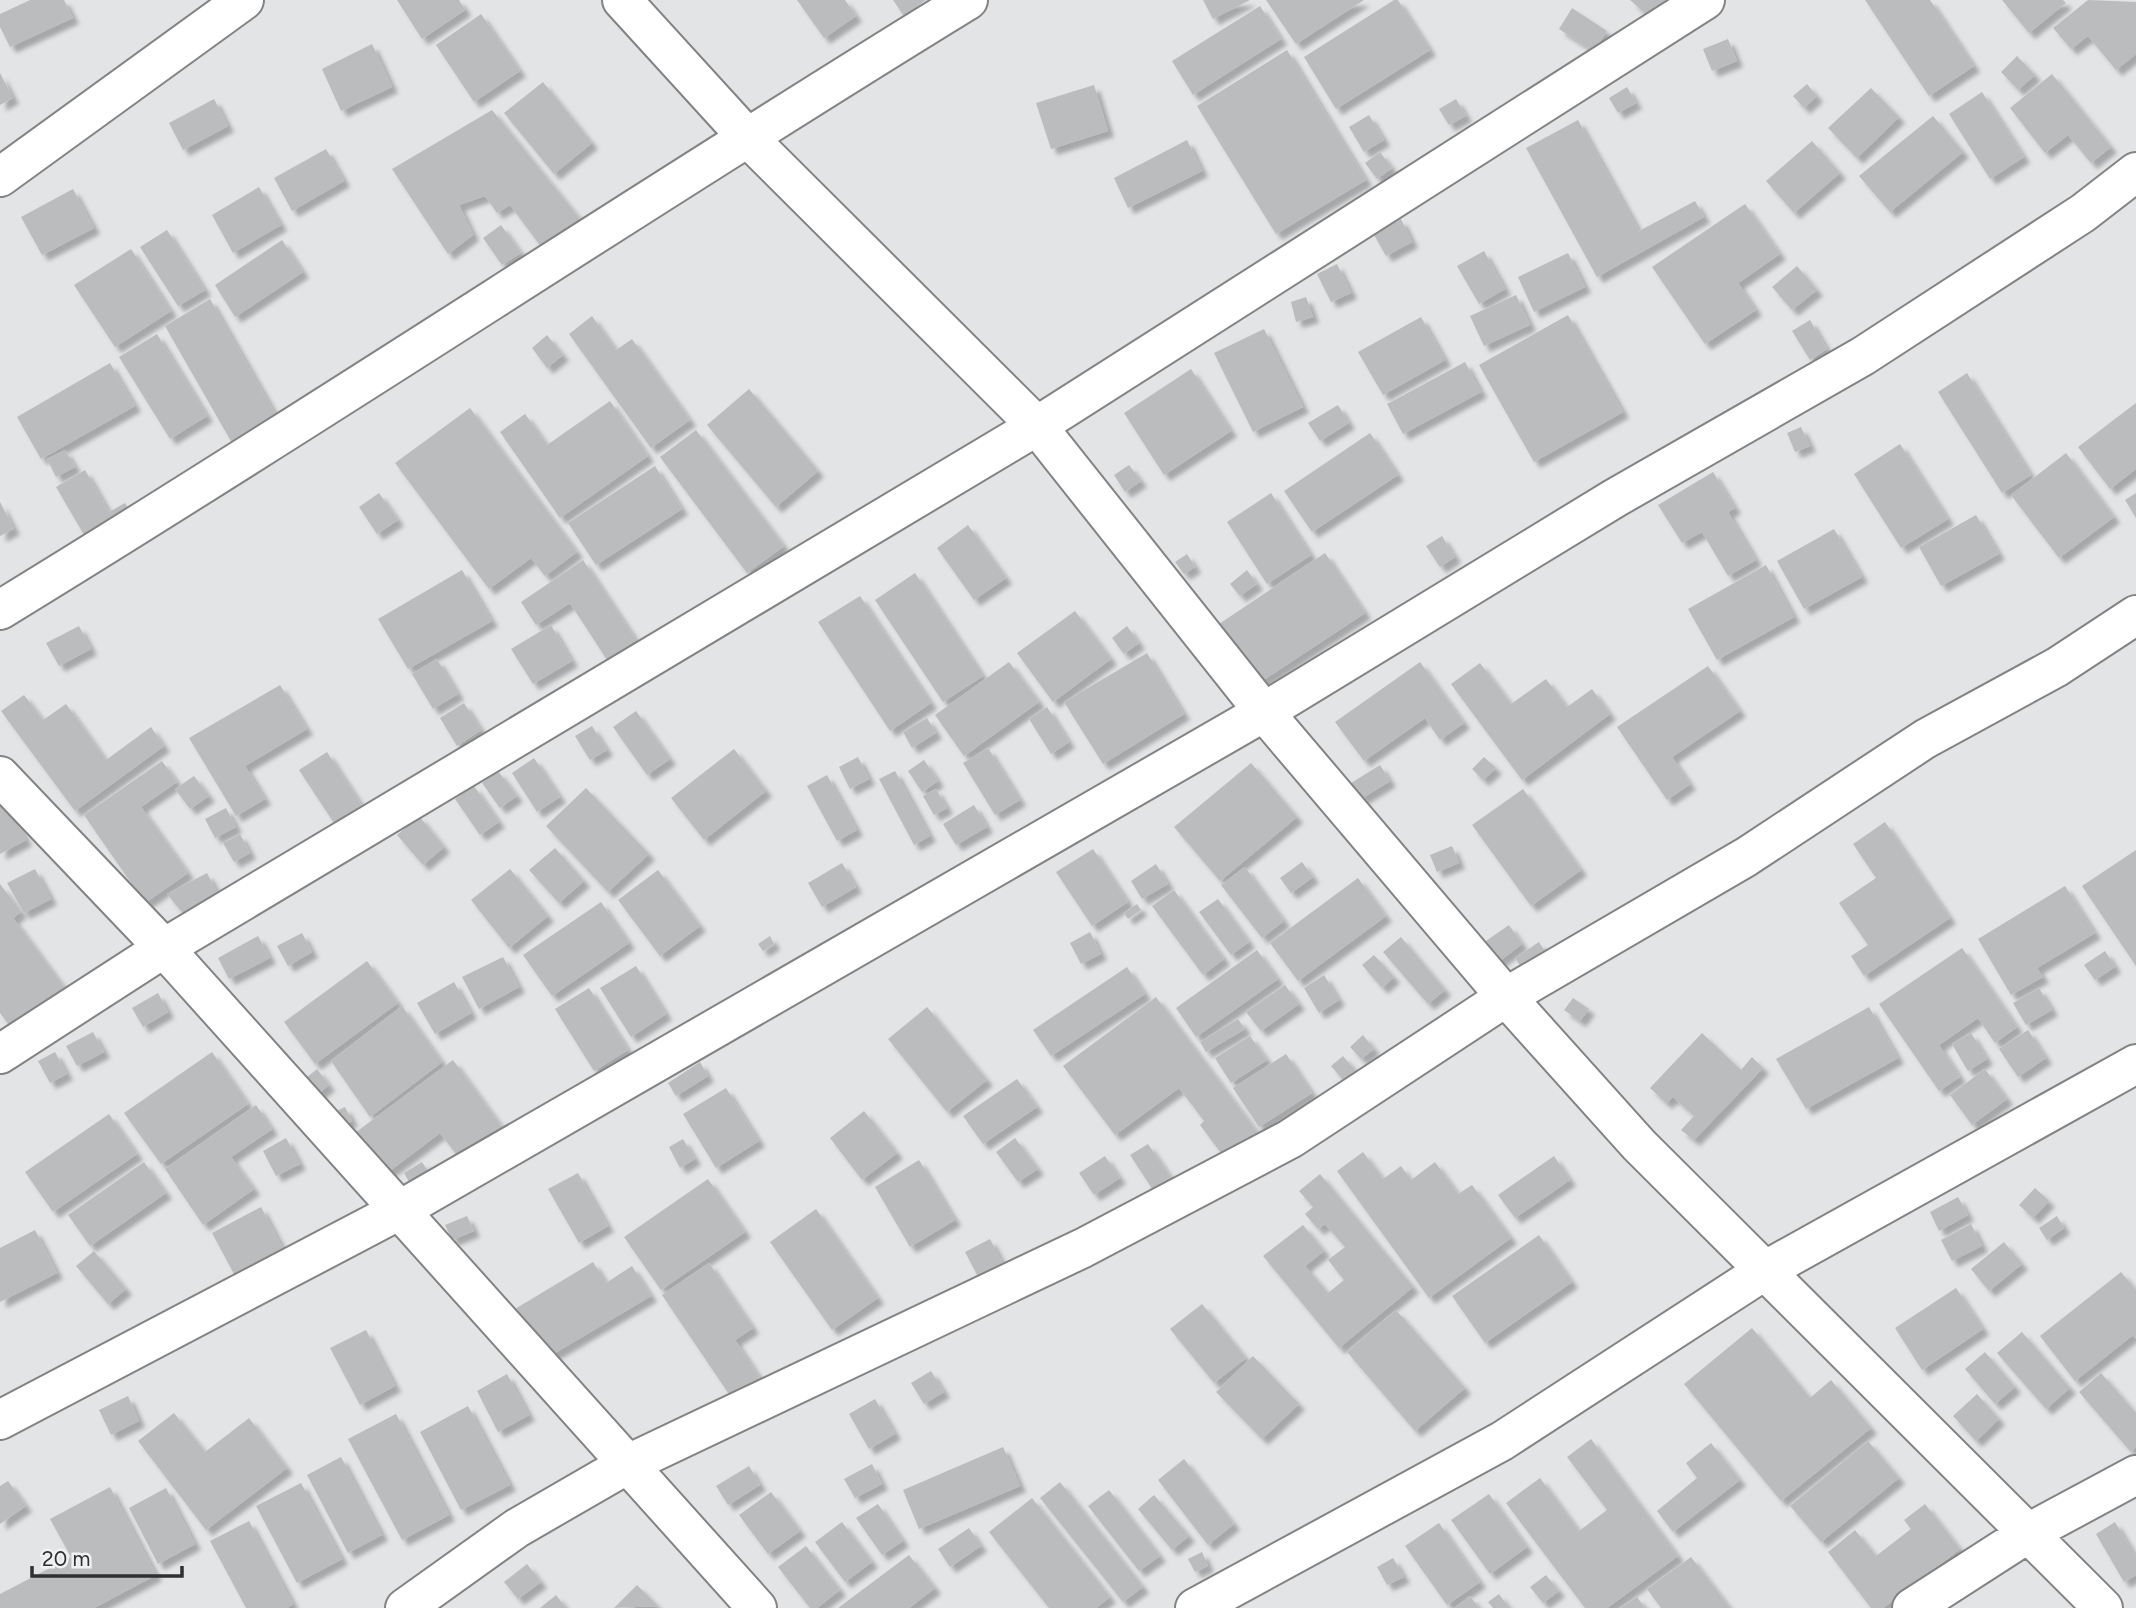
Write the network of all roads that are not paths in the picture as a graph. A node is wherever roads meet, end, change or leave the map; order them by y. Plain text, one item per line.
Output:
1 (244, 0) edge
2 (622, 0) edge
3 (968, 0) edge
4 (1705, 0) edge
5 (746, 136) junction
6 (2136, 172) edge
7 (0, 177) edge
8 (1037, 426) junction
9 (0, 610) edge
10 (2136, 615) edge
11 (1264, 712) junction
12 (0, 776) edge
13 (164, 948) junction
14 (1506, 997) junction
15 (0, 1054) edge
16 (2136, 1064) edge
17 (400, 1210) junction
18 (1764, 1271) junction
19 (0, 1420) edge
20 (626, 1465) junction
21 (2136, 1475) edge
22 (2030, 1532) junction
23 (405, 1608) edge
24 (757, 1608) edge
25 (1195, 1608) edge
26 (1912, 1608) edge
27 (2103, 1608) edge

1 - 7 street
2 - 5 street
3 - 5 street
4 - 8 street
5 - 8 street
5 - 9 street
6 - 11 street
8 - 11 street
8 - 13 street
10 - 14 street
11 - 14 street
11 - 17 street
12 - 13 street
13 - 15 street
13 - 17 street
14 - 18 street
14 - 20 street
16 - 18 street
17 - 19 street
17 - 20 street
18 - 22 street
18 - 25 street
20 - 23 street
20 - 24 street
21 - 22 street
22 - 26 street
22 - 27 street

